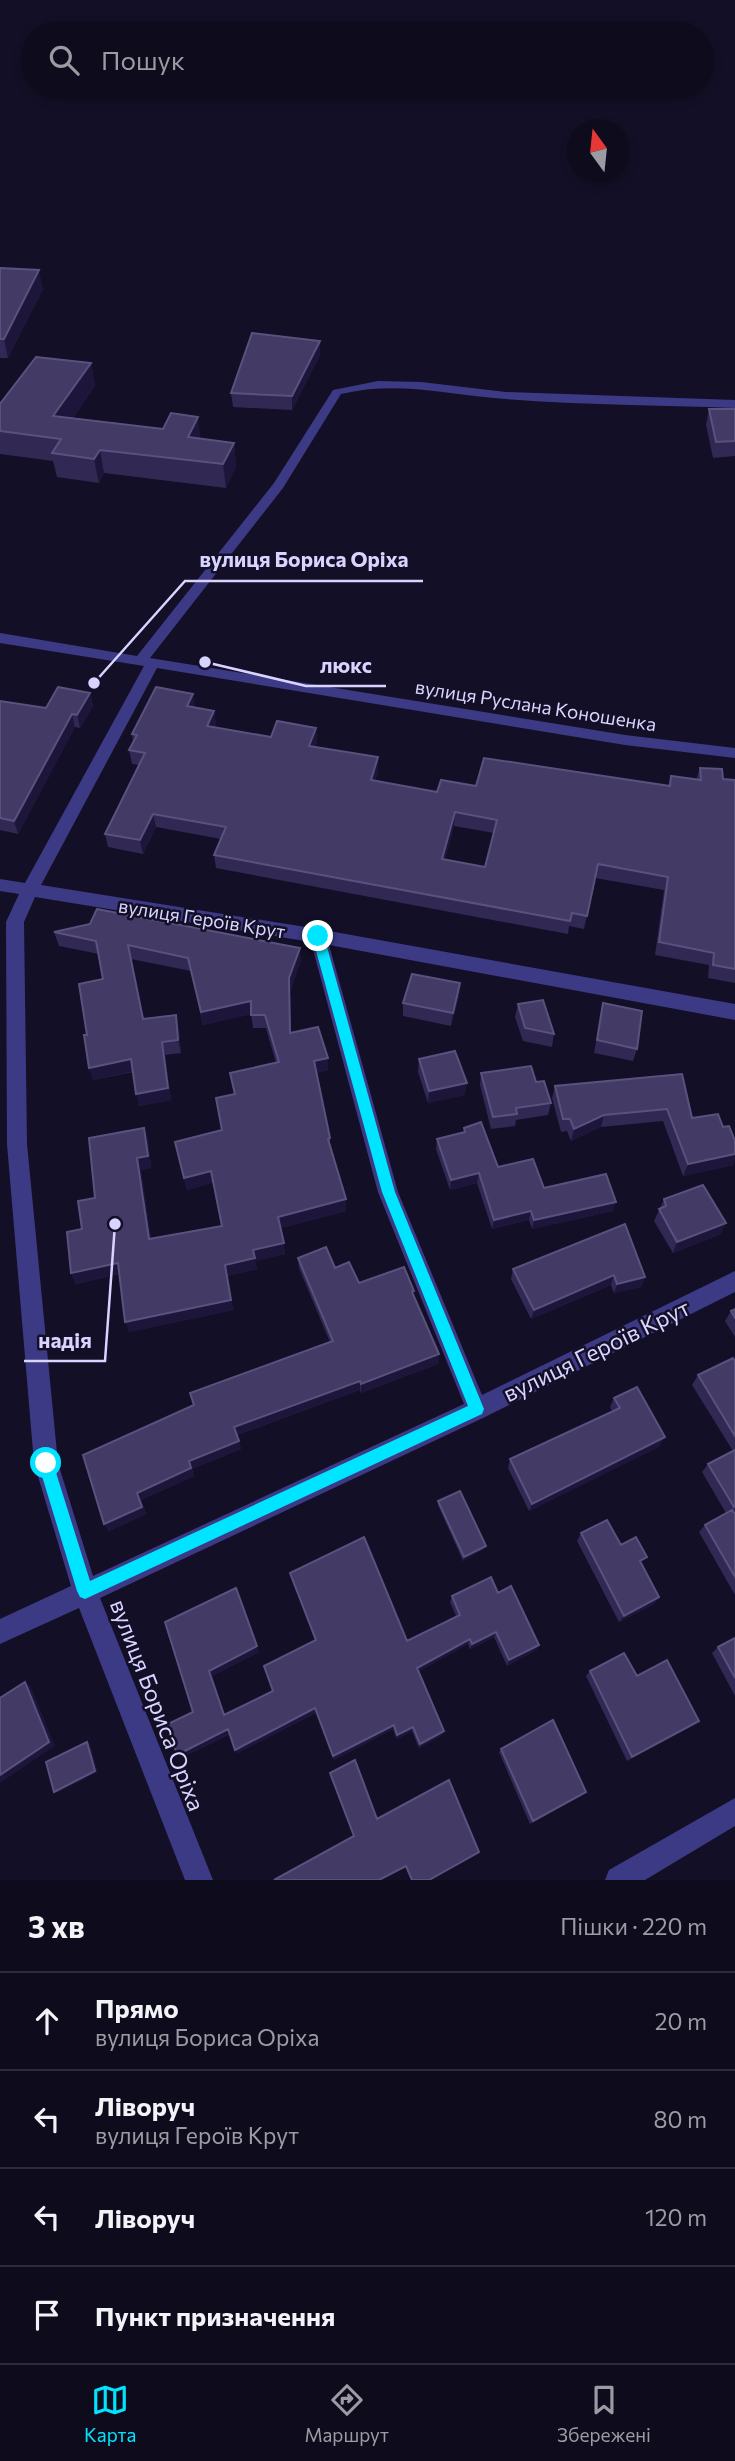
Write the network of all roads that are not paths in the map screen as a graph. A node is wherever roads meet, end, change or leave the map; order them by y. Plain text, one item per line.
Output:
1 (735, 404) edge
2 (0, 638) edge
3 (147, 662) junction
4 (735, 753) edge
5 (0, 885) edge
6 (29, 891) junction
7 (318, 936) junction
8 (735, 1012) edge
9 (8, 1145) edge
10 (735, 1281) edge
11 (477, 1409) junction
12 (85, 1591) junction
13 (0, 1632) edge
14 (735, 1811) edge
15 (199, 1880) edge
16 (619, 1880) edge

1 - 3 street, вулиця Бориса Оріха
2 - 3 street, вулиця Руслана Коношенка
3 - 4 street, вулиця Руслана Коношенка
3 - 6 street, вулиця Бориса Оріха
5 - 6 street, вулиця Героїв Крут
6 - 7 street, вулиця Героїв Крут
6 - 9 street, вулиця Бориса Оріха
7 - 8 street, вулиця Героїв Крут
7 - 11 street
9 - 12 street, вулиця Бориса Оріха
10 - 11 street, вулиця Героїв Крут
11 - 12 street, вулиця Героїв Крут
12 - 13 street, вулиця Героїв Крут
12 - 15 street, вулиця Бориса Оріха
14 - 16 street

